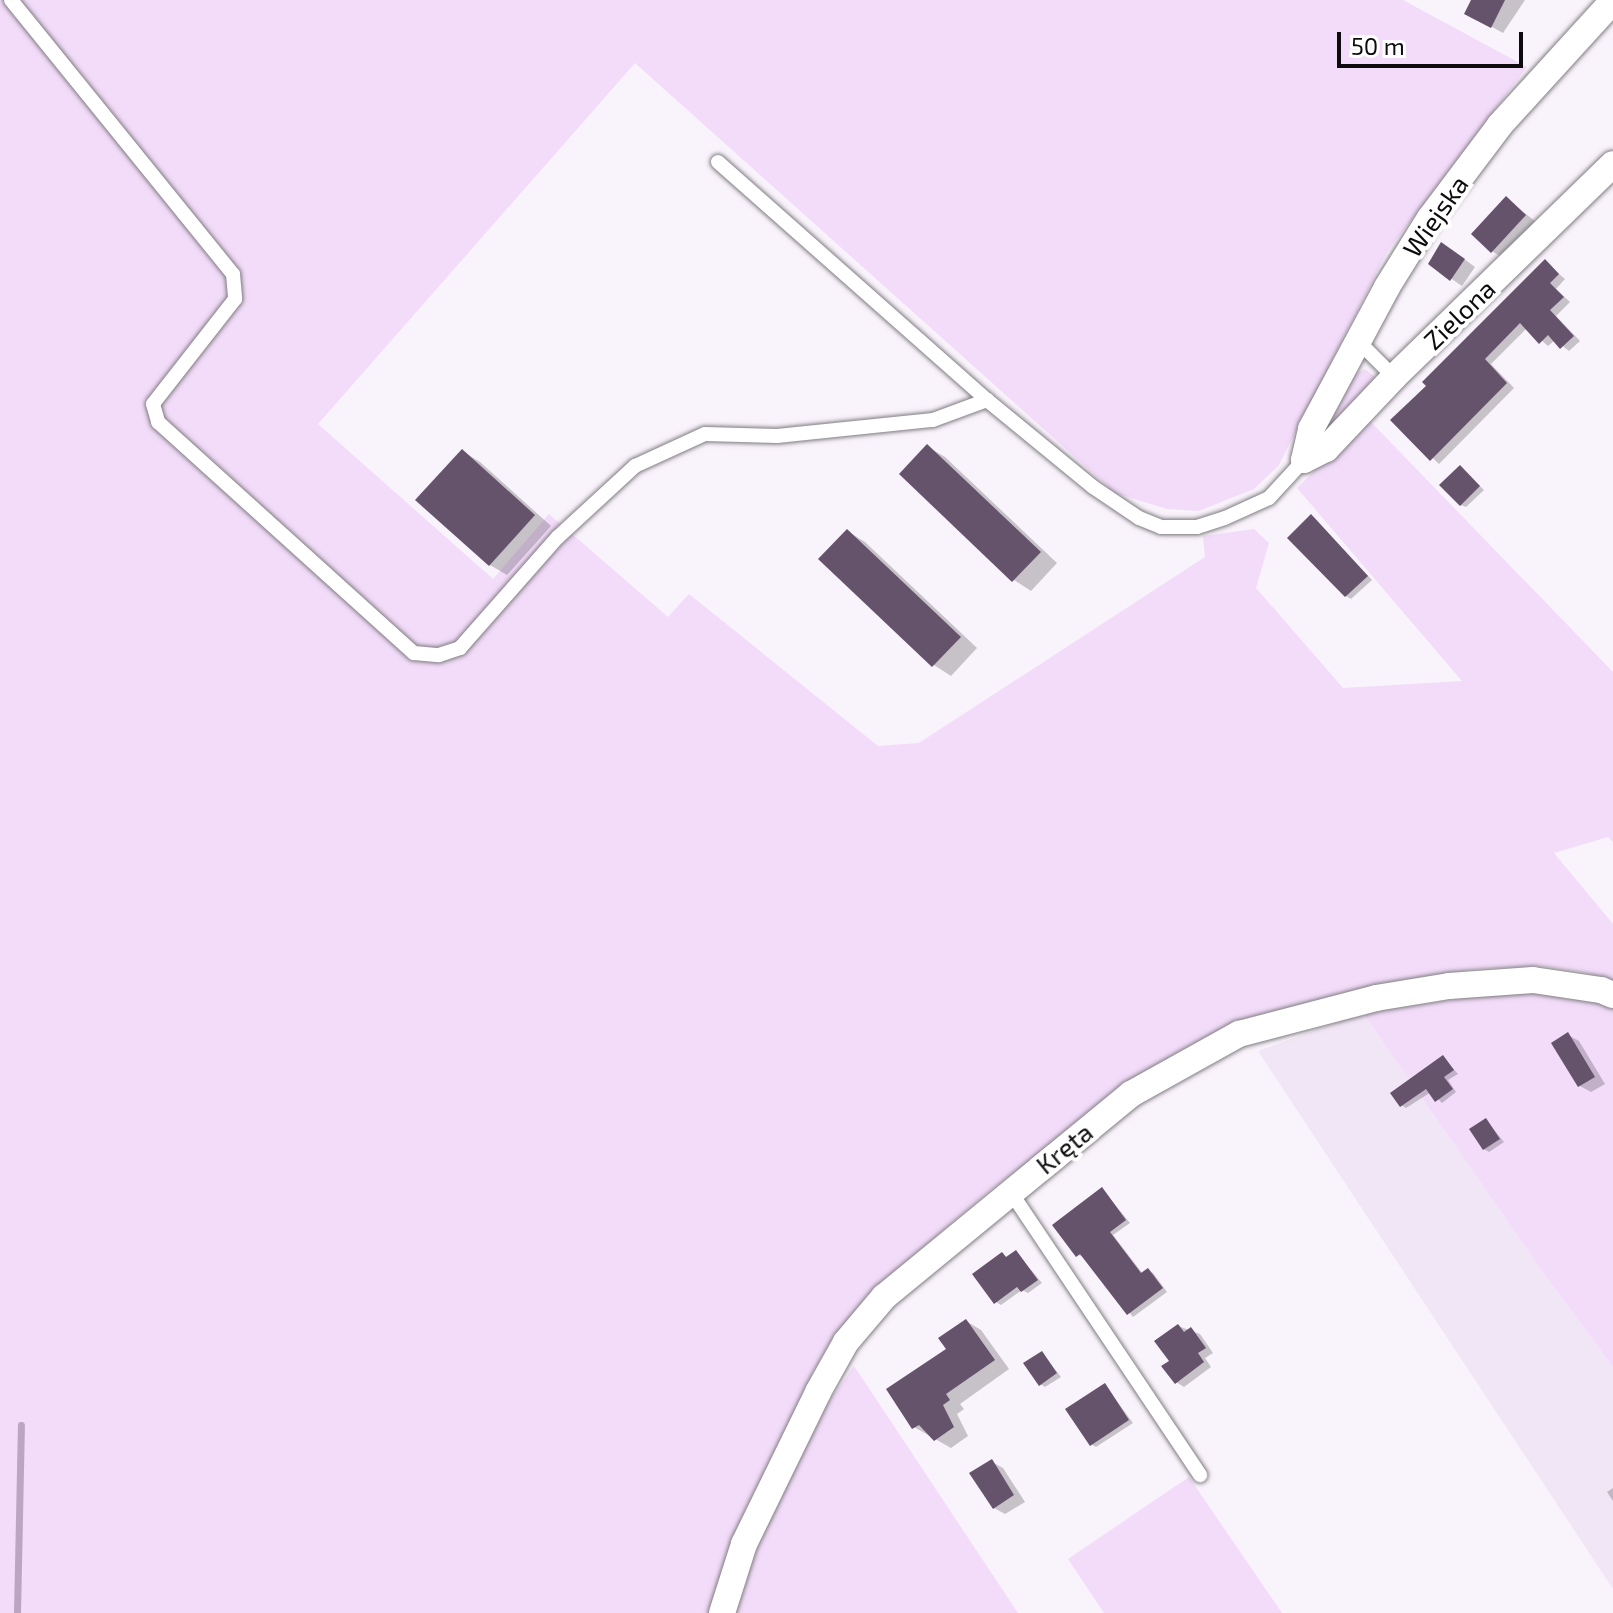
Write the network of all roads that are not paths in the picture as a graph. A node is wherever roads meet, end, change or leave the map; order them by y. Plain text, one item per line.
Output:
1 (11, 0) edge
2 (1613, 1) edge
3 (718, 162) dead end
4 (1613, 164) edge
5 (1359, 342) junction
6 (1394, 377) junction
7 (987, 400) junction
8 (1304, 460) junction
9 (1613, 995) edge
10 (1010, 1191) junction
11 (1200, 1475) dead end
12 (722, 1613) edge

1 - 7 lane
2 - 5 street, Wiejska
3 - 7 lane
4 - 6 street, Zielona
5 - 6 lane
5 - 8 street, Wiejska
6 - 8 street, Zielona
7 - 8 lane
9 - 10 street, Kręta
10 - 11 lane
10 - 12 street, Kręta

